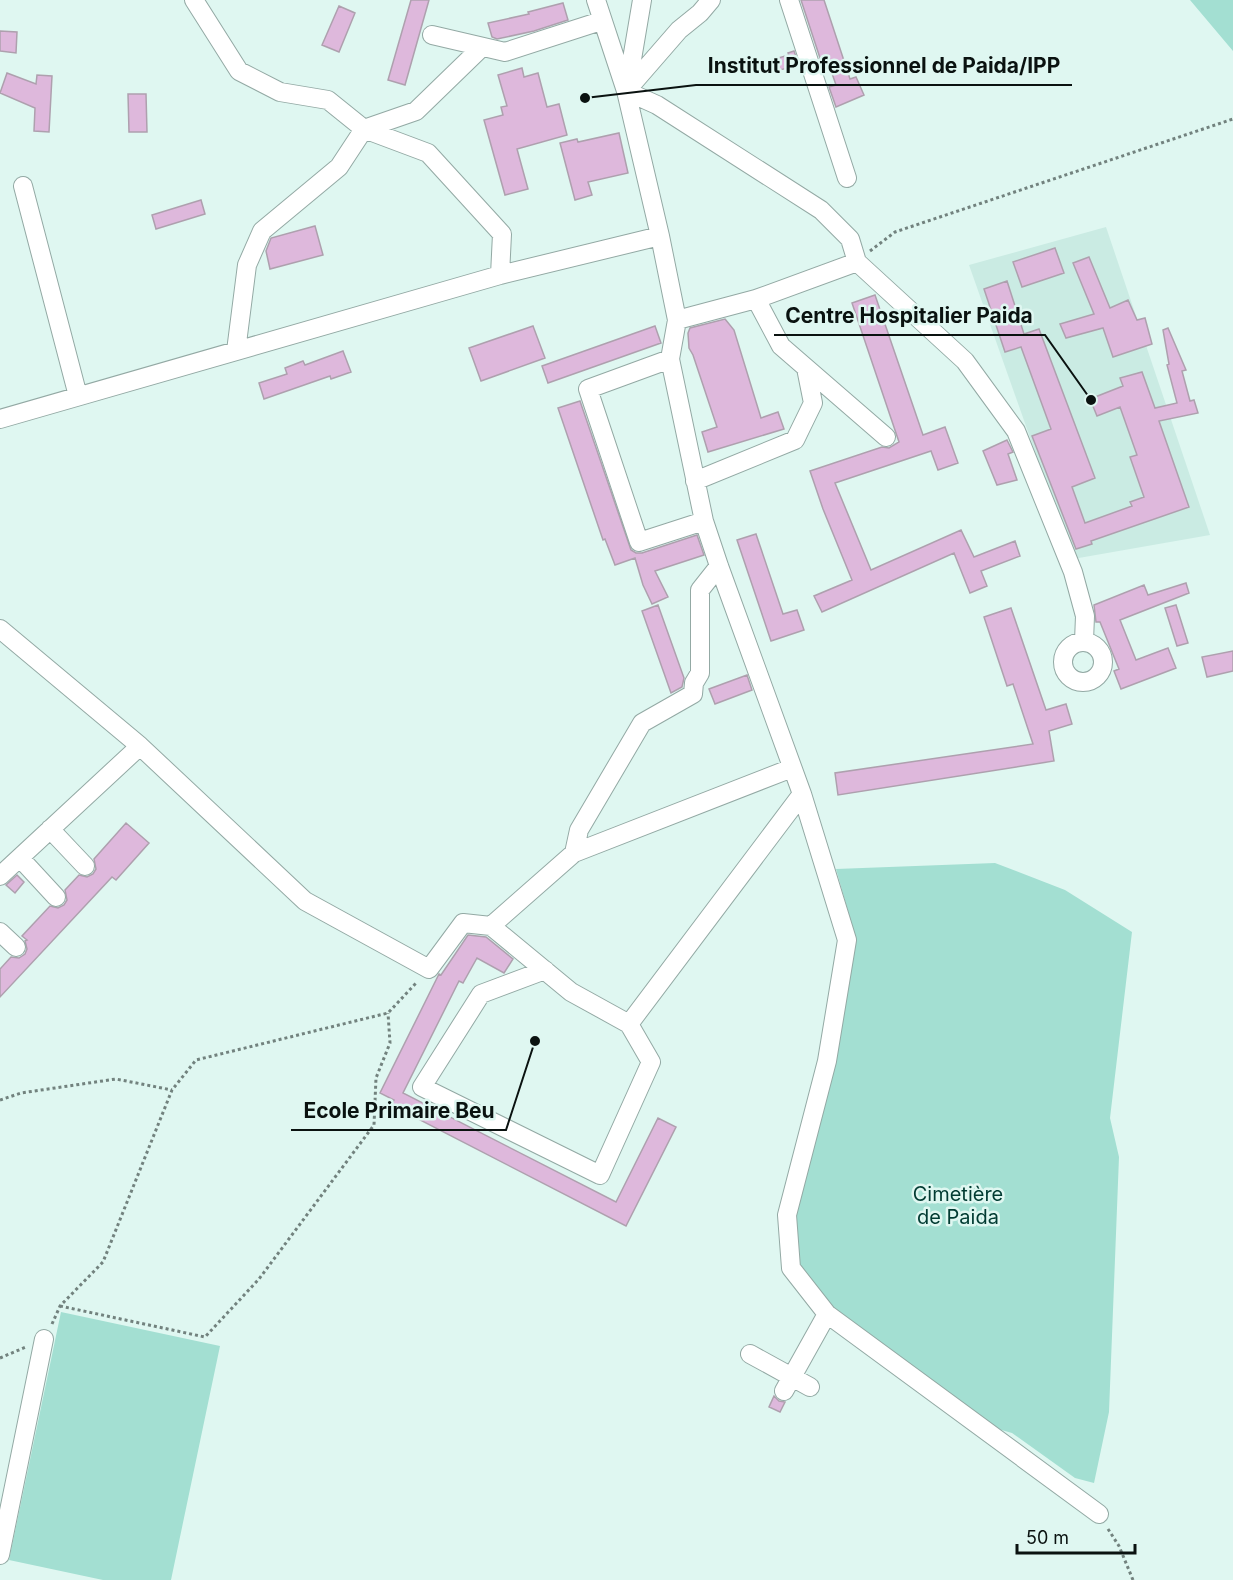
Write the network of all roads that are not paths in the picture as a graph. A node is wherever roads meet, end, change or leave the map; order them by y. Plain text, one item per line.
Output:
1 (194, 0) edge
2 (596, 0) edge
3 (642, 0) edge
4 (711, 0) edge
5 (789, 0) edge
6 (601, 21) junction
7 (432, 35) dead end
8 (482, 47) junction
9 (626, 91) junction
10 (364, 129) junction
11 (847, 178) dead end
12 (23, 186) dead end
13 (660, 236) junction
14 (857, 262) junction
15 (500, 275) junction
16 (756, 299) junction
17 (677, 320) junction
18 (236, 351) junction
19 (670, 359) junction
20 (806, 368) junction
21 (78, 396) junction
22 (0, 419) edge
23 (886, 437) dead end
24 (695, 482) junction
25 (704, 521) junction
26 (719, 566) junction
27 (0, 629) edge
28 (1084, 641) dead end
29 (140, 746) junction
30 (792, 768) junction
31 (802, 794) junction
32 (50, 829) junction
33 (574, 853) junction
34 (20, 858) junction
35 (85, 866) dead end
36 (0, 876) edge
37 (56, 897) dead end
38 (491, 926) junction
39 (0, 932) edge
40 (16, 947) dead end
41 (544, 970) junction
42 (629, 1024) junction
43 (827, 1314) junction
44 (44, 1339) road end
45 (750, 1354) dead end
46 (788, 1384) junction
47 (810, 1387) dead end
48 (1099, 1514) road end
49 (0, 1555) edge

1 - 10 street
2 - 6 street
3 - 9 street
4 - 9 street
5 - 11 street
6 - 8 street
6 - 9 street
7 - 8 street
8 - 10 street
9 - 13 street
9 - 14 street
10 - 15 street
10 - 18 street
12 - 21 street
13 - 15 street
13 - 17 street
14 - 16 street
14 - 28 street
15 - 18 street
16 - 17 street
16 - 20 street
17 - 19 street
18 - 21 street
19 - 24 street
19 - 25 street
20 - 23 street
20 - 24 street
21 - 22 street
24 - 25 street
25 - 26 street
26 - 30 street
26 - 33 street
27 - 29 street
29 - 32 street
29 - 38 street
30 - 31 street
30 - 33 street
31 - 42 street
31 - 43 street
32 - 34 street
32 - 35 street
33 - 38 street
34 - 36 street
34 - 37 street
38 - 41 street
39 - 40 street
41 - 42 street
41 - 42 street
43 - 46 street
43 - 48 street
44 - 49 street
45 - 46 street
46 - 47 street

